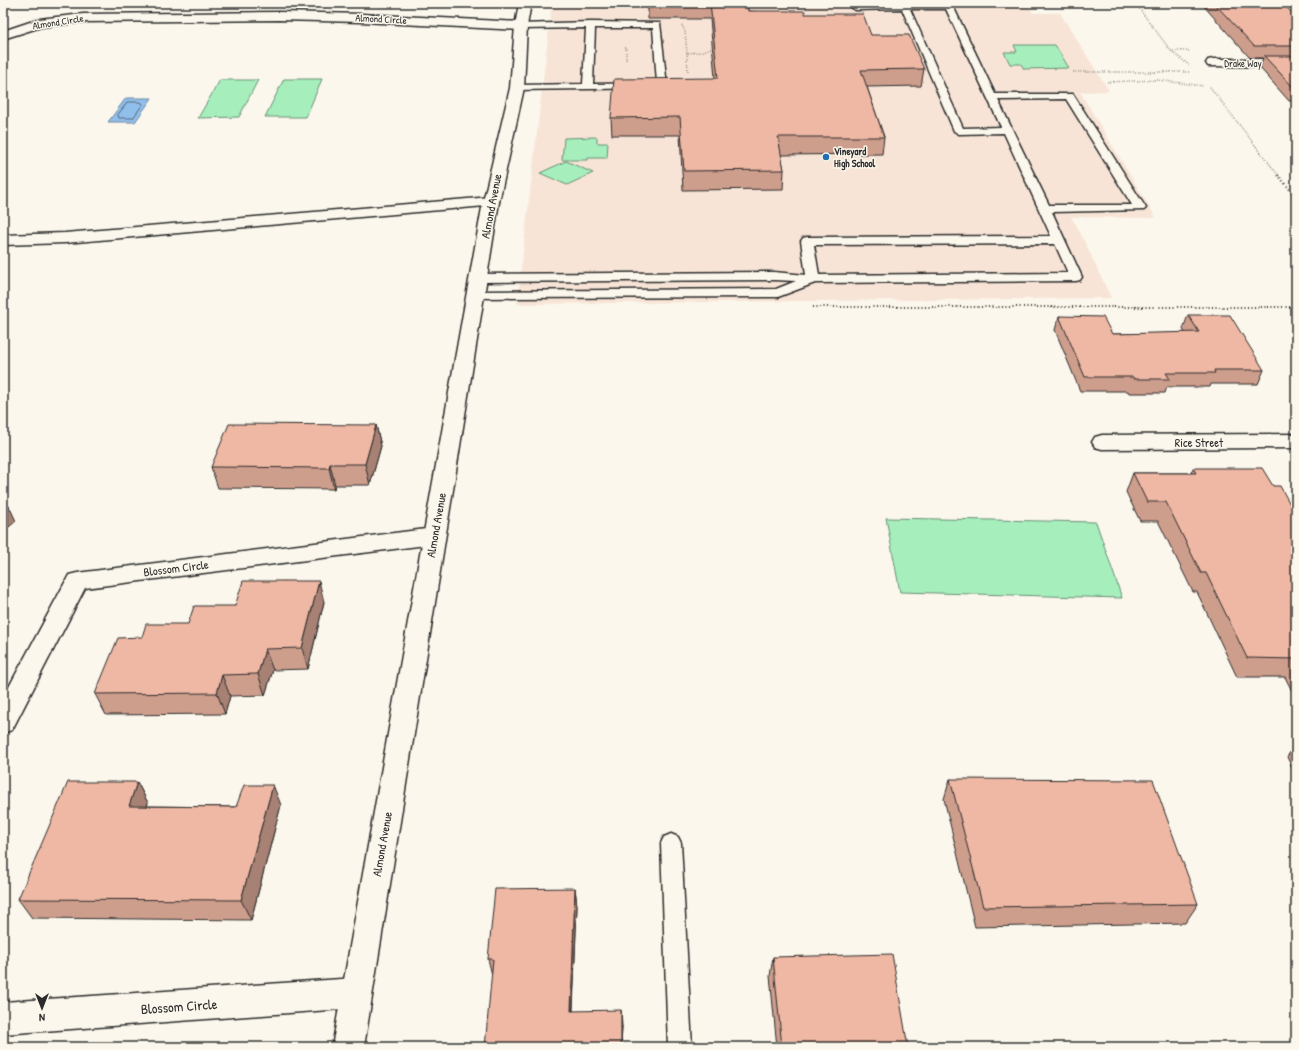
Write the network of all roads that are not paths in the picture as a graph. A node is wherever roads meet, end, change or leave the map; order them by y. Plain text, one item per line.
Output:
1 (525, 3) edge
2 (853, 3) edge
3 (905, 7) junction
4 (591, 25) junction
5 (521, 26) junction
6 (3, 35) edge
7 (1213, 63) dead end
8 (1296, 63) edge
9 (588, 87) junction
10 (516, 88) junction
11 (992, 96) junction
12 (1007, 130) junction
13 (491, 202) junction
14 (1044, 209) junction
15 (3, 240) edge
16 (1059, 240) junction
17 (813, 279) junction
18 (477, 287) junction
19 (1296, 441) edge
20 (1102, 442) dead end
21 (434, 536) junction
22 (3, 723) edge
23 (671, 843) dead end
24 (356, 993) junction
25 (3, 1018) edge
26 (348, 1047) edge
27 (680, 1047) edge

1 - 5 street, Almond Avenue
2 - 3 lane
3 - 11 lane
3 - 12 lane
4 - 5 lane
4 - 9 lane
4 - 9 lane
5 - 6 street, Almond Circle
5 - 10 street, Almond Avenue
7 - 8 street, Drake Way
9 - 10 lane
10 - 13 street, Almond Avenue
11 - 12 lane
11 - 14 lane
12 - 14 lane
13 - 15 street
13 - 18 street, Almond Avenue
14 - 16 lane
16 - 17 lane
16 - 17 lane
17 - 18 lane
17 - 18 lane
18 - 21 street, Almond Avenue
19 - 20 street, Rice Street
21 - 22 street, Blossom Circle
21 - 24 street, Almond Avenue
23 - 27 lane
24 - 25 street, Blossom Circle
24 - 26 street, Almond Avenue

